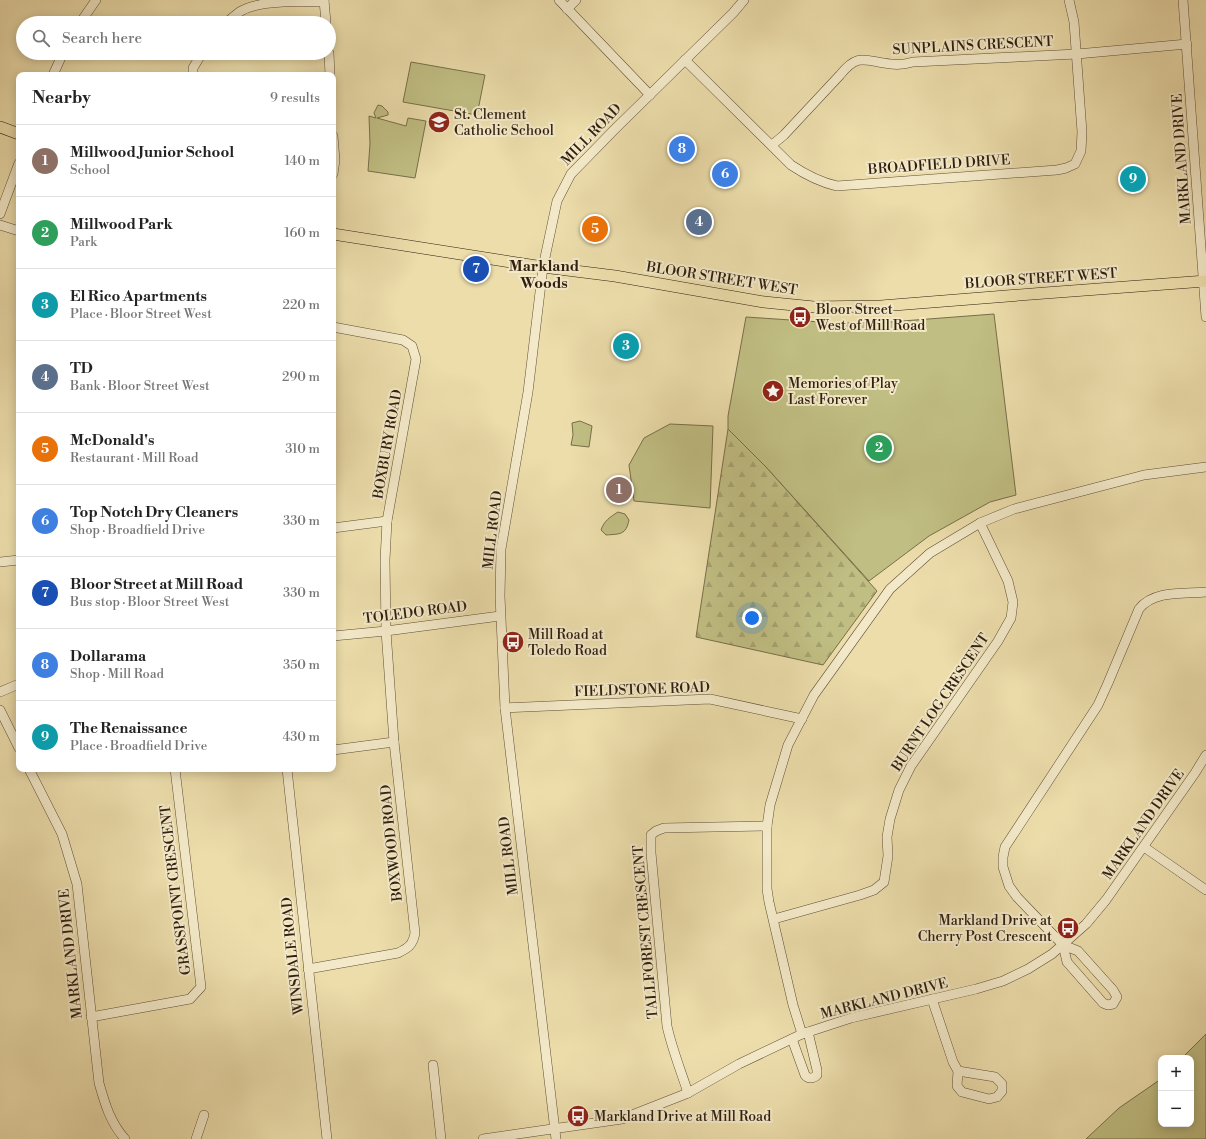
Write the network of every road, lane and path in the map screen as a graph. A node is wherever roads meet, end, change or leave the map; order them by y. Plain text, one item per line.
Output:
1 (96, 0) edge
2 (559, 0) edge
3 (576, 0) edge
4 (744, 0) edge
5 (1069, 0) edge
6 (1183, 0) edge
7 (324, 1) edge
8 (567, 9) junction
9 (85, 16) edge
10 (234, 16) edge
11 (325, 16) edge
12 (1187, 44) junction
13 (1077, 54) junction
14 (59, 60) edge
15 (198, 60) edge
16 (329, 60) edge
17 (685, 60) junction
18 (54, 72) edge
19 (193, 72) edge
20 (330, 72) edge
21 (650, 94) junction
22 (0, 127) edge
23 (16, 133) edge
24 (772, 145) junction
25 (16, 171) edge
26 (0, 214) edge
27 (0, 225) edge
28 (16, 231) edge
29 (336, 234) edge
30 (543, 267) junction
31 (1205, 282) edge
32 (1206, 316) edge
33 (336, 328) edge
34 (1206, 467) edge
35 (387, 521) junction
36 (980, 523) junction
37 (336, 528) edge
38 (16, 560) edge
39 (0, 562) edge
40 (1206, 592) edge
41 (500, 616) junction
42 (386, 631) junction
43 (336, 636) edge
44 (16, 685) edge
45 (0, 692) edge
46 (505, 708) junction
47 (0, 710) edge
48 (802, 719) junction
49 (16, 742) edge
50 (394, 742) junction
51 (336, 750) edge
52 (1206, 755) edge
53 (31, 772) edge
54 (175, 772) edge
55 (287, 772) edge
56 (767, 826) junction
57 (1144, 847) junction
58 (1206, 890) edge
59 (774, 919) junction
60 (1063, 945) junction
61 (308, 969) junction
62 (932, 999) junction
63 (91, 1017) junction
64 (805, 1033) junction
65 (792, 1038) junction
66 (433, 1065) dead end
67 (958, 1071) junction
68 (688, 1093) junction
69 (204, 1115) dead end
70 (555, 1129) junction
71 (125, 1139) edge
72 (196, 1139) edge
73 (327, 1139) edge
74 (441, 1139) edge
75 (482, 1139) edge
76 (556, 1139) edge

1 - 9 street
2 - 8 street
3 - 8 street
4 - 17 street, MILL ROAD
5 - 13 street, BROADFIELD DRIVE
6 - 12 street, MARKLAND DRIVE
7 - 10 street
7 - 11 street
8 - 21 street
12 - 13 street, SUNPLAINS CRESCENT
12 - 31 street, MARKLAND DRIVE
13 - 24 street, SUNPLAINS CRESCENT
13 - 24 street, BROADFIELD DRIVE
14 - 18 street
15 - 19 street
16 - 20 street
17 - 21 street, MILL ROAD
17 - 24 street, BROADFIELD DRIVE
21 - 30 street, MILL ROAD
22 - 23 main road
25 - 26 street
27 - 28 street
29 - 30 main road, BLOOR STREET WEST
30 - 31 main road, BLOOR STREET WEST
30 - 41 street, MILL ROAD
31 - 32 street, MARKLAND DRIVE
33 - 35 street, BOXBURY ROAD
34 - 36 street
35 - 37 street
35 - 42 street, BOXBURY ROAD
36 - 48 street
36 - 59 street, BURNT LOG CRESCENT
38 - 39 street
40 - 60 street
41 - 42 street, TOLEDO ROAD
41 - 46 street, MILL ROAD
42 - 43 street, TOLEDO ROAD
42 - 50 street, BOXWOOD ROAD
44 - 45 street
46 - 48 street, FIELDSTONE ROAD
46 - 70 street, MILL ROAD
47 - 49 street
48 - 56 street
50 - 51 street
50 - 61 street, BOXWOOD ROAD
52 - 57 street, MARKLAND DRIVE
53 - 63 street, MARKLAND DRIVE
54 - 63 street, GRASSPOINT CRESCENT
55 - 61 street, WINSDALE ROAD
56 - 59 street
56 - 68 street, TALLFOREST CRESCENT
57 - 58 street
57 - 60 street, MARKLAND DRIVE
59 - 64 street
60 - 60 street
60 - 62 street, MARKLAND DRIVE
61 - 73 street, WINSDALE ROAD
62 - 64 street, MARKLAND DRIVE
62 - 67 street
63 - 71 street, MARKLAND DRIVE
64 - 65 street, MARKLAND DRIVE
64 - 65 street
65 - 68 street, MARKLAND DRIVE
66 - 74 street
67 - 67 street
68 - 70 street, MARKLAND DRIVE
69 - 72 street
70 - 75 street, MARKLAND DRIVE
70 - 76 street, MILL ROAD

